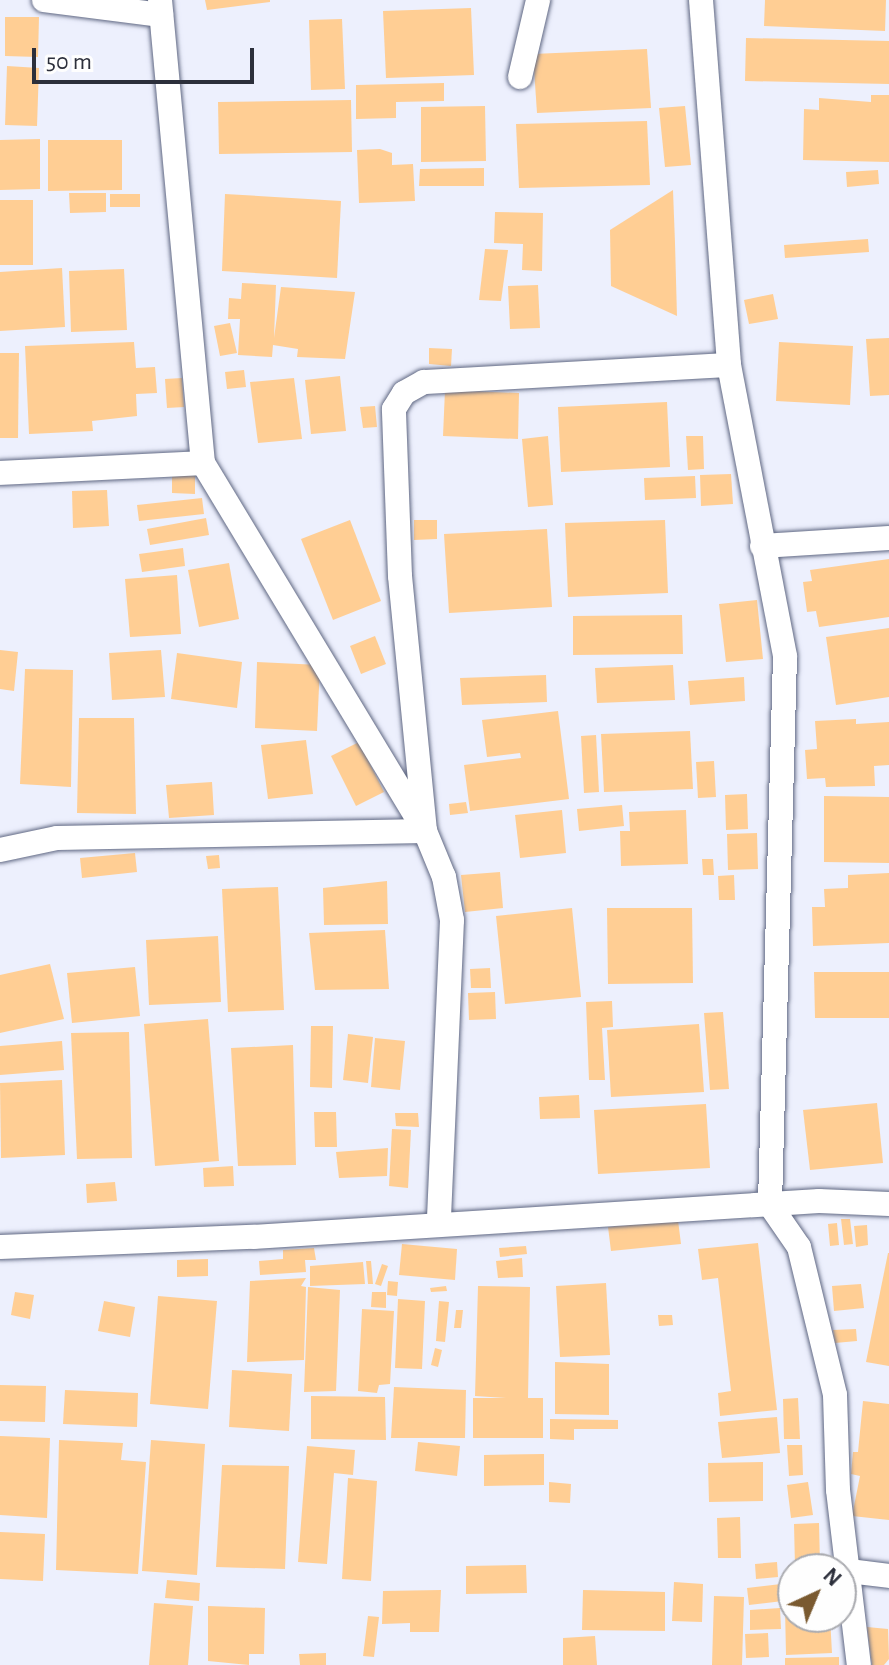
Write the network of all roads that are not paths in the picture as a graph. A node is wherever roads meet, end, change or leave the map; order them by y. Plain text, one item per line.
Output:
1 (44, 0) edge
2 (538, 0) edge
3 (701, 0) edge
4 (160, 8) edge
5 (520, 77) dead end
6 (729, 365) junction
7 (203, 463) junction
8 (0, 473) edge
9 (889, 538) edge
10 (762, 546) junction
11 (425, 831) junction
12 (0, 850) edge
13 (889, 1204) edge
14 (770, 1205) junction
15 (439, 1222) junction
16 (0, 1247) edge
17 (847, 1553) edge
18 (857, 1572) edge
19 (889, 1576) edge
20 (856, 1633) edge
21 (859, 1665) edge

1 - 4 street
2 - 5 street
3 - 6 street
4 - 7 street
6 - 10 street
6 - 11 street
7 - 8 street
7 - 11 street
9 - 10 street
10 - 14 street
11 - 12 street
11 - 15 street
13 - 14 street
14 - 15 street
14 - 17 street
15 - 16 street
18 - 19 street
20 - 21 street

